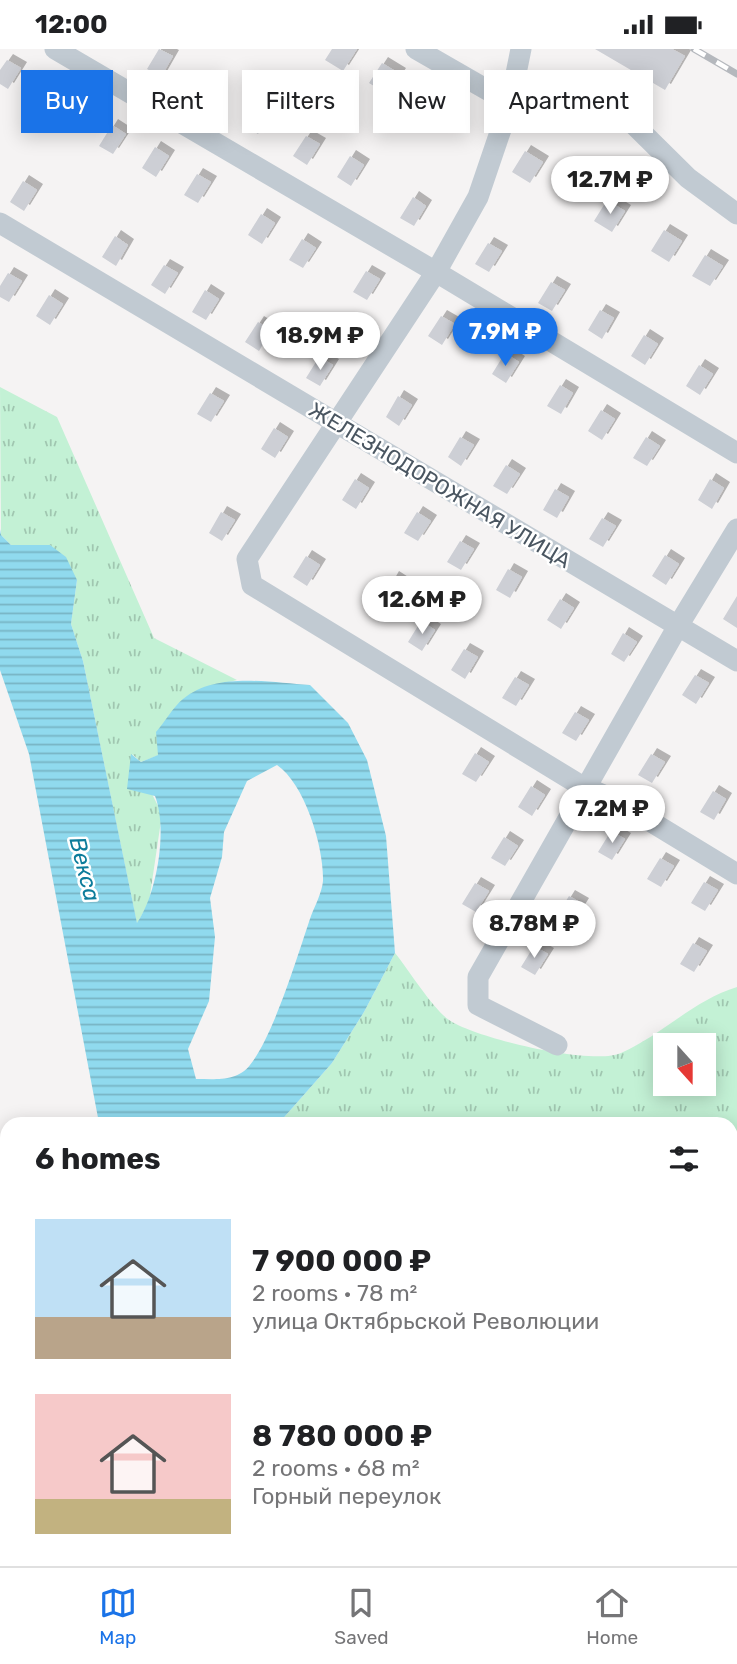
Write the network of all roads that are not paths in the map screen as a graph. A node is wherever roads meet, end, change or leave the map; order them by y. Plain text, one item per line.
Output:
1 (55, 49) edge
2 (416, 49) edge
3 (521, 49) edge
4 (517, 70) edge
5 (484, 88) edge
6 (500, 133) edge
7 (642, 133) edge
8 (737, 214) edge
9 (0, 223) edge
10 (436, 272) junction
11 (337, 424) junction
12 (737, 453) edge
13 (737, 529) edge
14 (678, 626) junction
15 (737, 661) edge
16 (588, 787) junction
17 (737, 874) edge
18 (556, 1045) dead end

1 - 10 street
2 - 5 street
3 - 4 street
6 - 10 street
7 - 8 street
9 - 11 street, ЖЕЛЕЗНОДОРОЖНАЯ УЛИЦА
10 - 11 street
10 - 12 street
11 - 14 street, ЖЕЛЕЗНОДОРОЖНАЯ УЛИЦА
11 - 16 street
13 - 14 street
14 - 15 street, ЖЕЛЕЗНОДОРОЖНАЯ УЛИЦА
14 - 16 street
16 - 17 street
16 - 18 street

